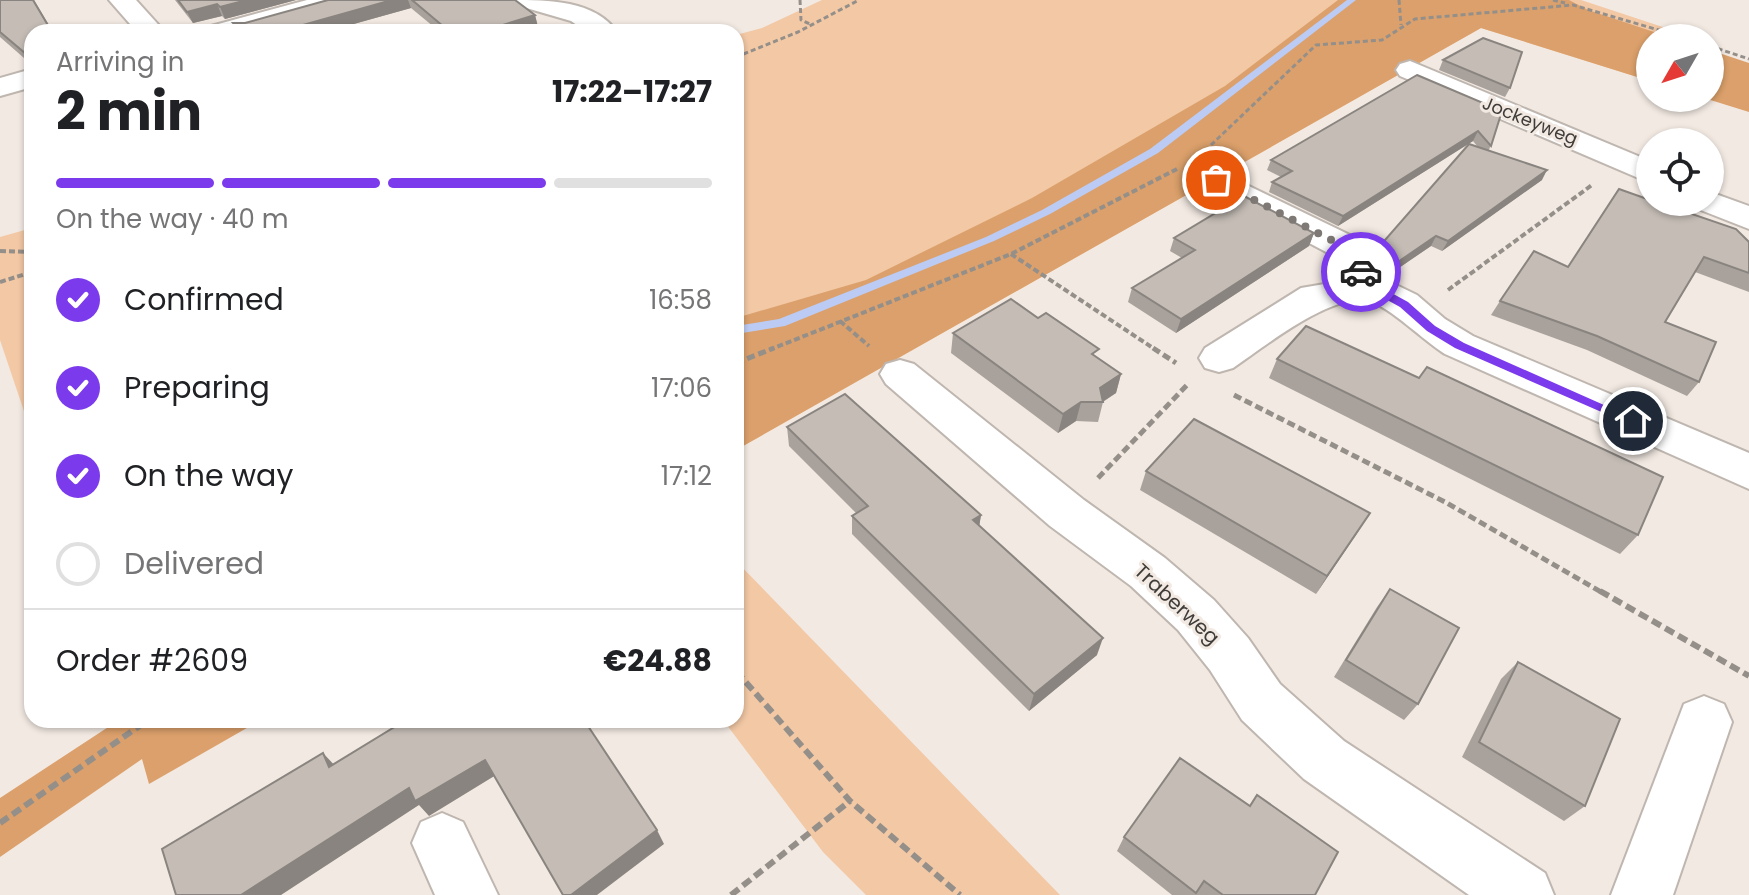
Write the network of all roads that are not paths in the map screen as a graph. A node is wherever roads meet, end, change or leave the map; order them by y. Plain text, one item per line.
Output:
1 (122, 0) edge
2 (336, 0) edge
3 (525, 0) edge
4 (144, 24) edge
5 (249, 24) edge
6 (593, 24) edge
7 (1410, 70) dead end
8 (24, 80) edge
9 (0, 87) edge
10 (1636, 167) edge
11 (1216, 180) dead end
12 (1724, 208) edge
13 (1749, 219) edge
14 (1388, 296) junction
15 (1208, 367) road end
16 (900, 374) dead end
17 (1749, 472) edge
18 (1704, 722) dead end
19 (1523, 895) edge
20 (1642, 895) edge

1 - 4 street
2 - 5 street
3 - 6 street
7 - 10 street, Jockeyweg
8 - 9 street
11 - 14 street
12 - 13 street
14 - 15 street
14 - 17 street
16 - 19 street, Traberweg
18 - 20 street

